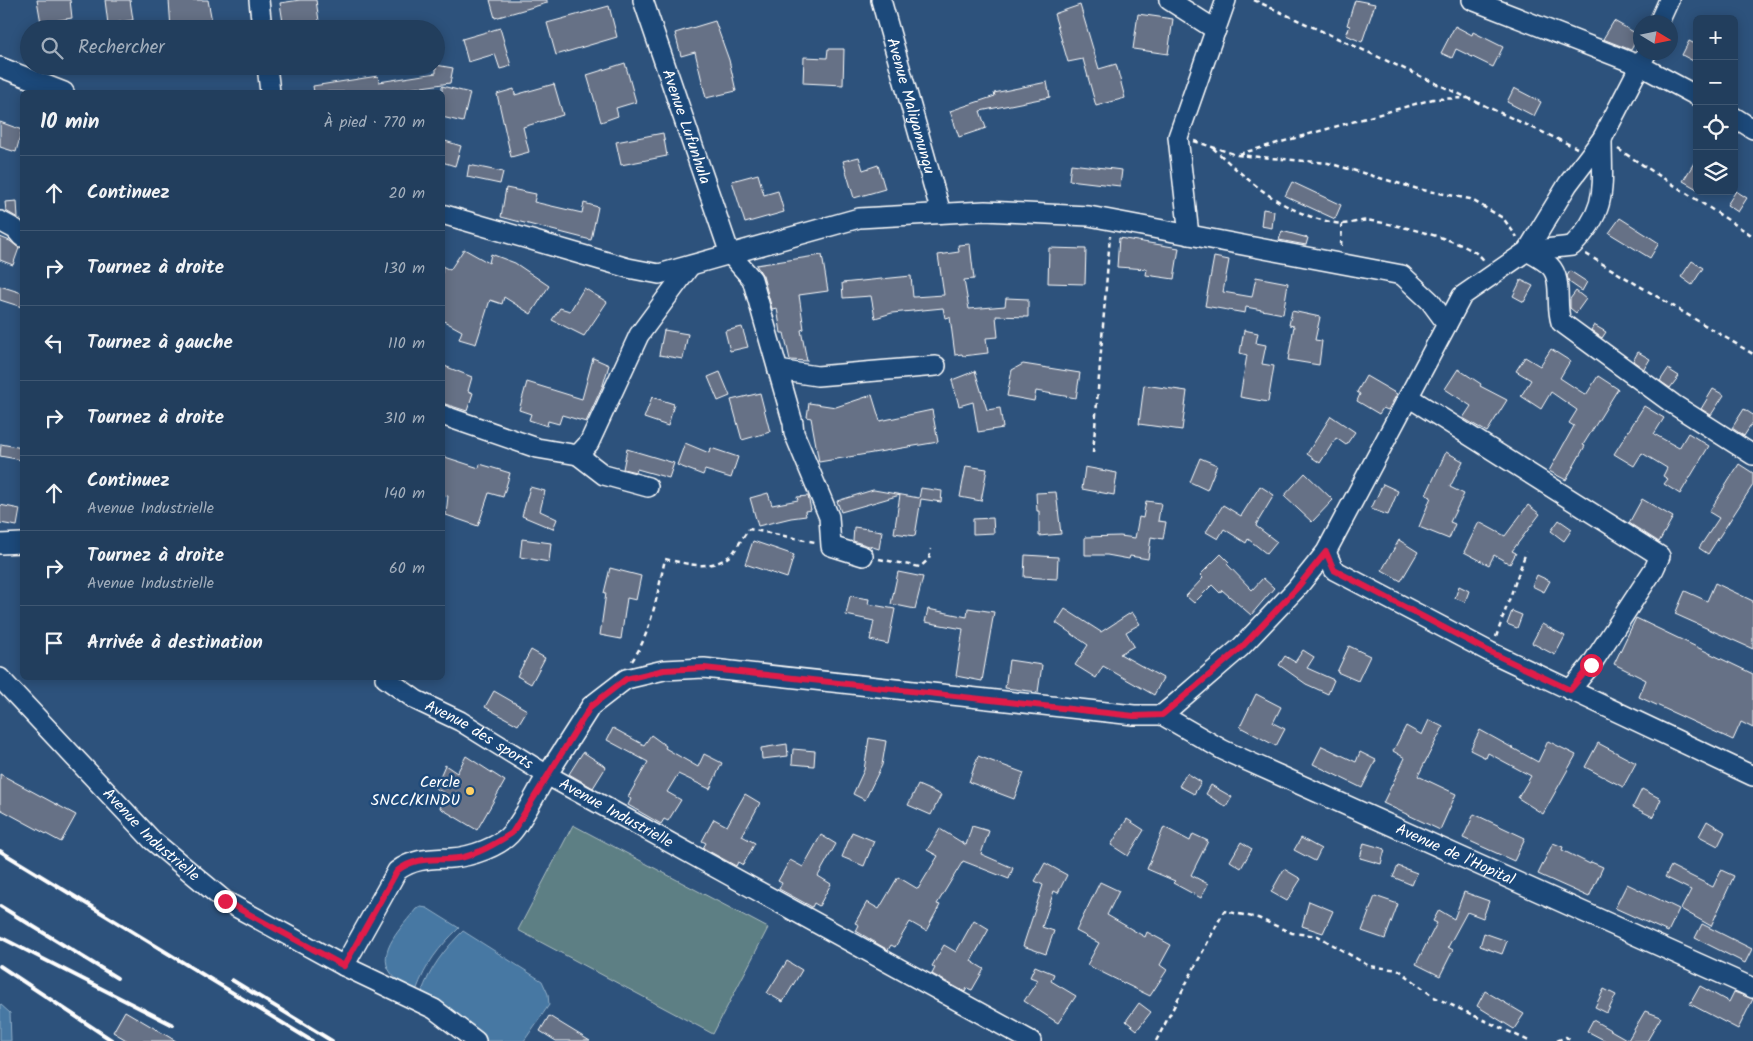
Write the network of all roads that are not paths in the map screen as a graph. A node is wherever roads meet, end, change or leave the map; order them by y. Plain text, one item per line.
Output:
1 (259, 0) edge
2 (643, 0) edge
3 (881, 0) edge
4 (1169, 0) edge
5 (1226, 0) edge
6 (1472, 0) edge
7 (1669, 0) edge
8 (1662, 15) edge
9 (261, 20) edge
10 (1216, 30) junction
11 (1633, 55) edge
12 (1643, 60) edge
13 (1645, 60) edge
14 (0, 68) edge
15 (268, 75) edge
16 (59, 90) edge
17 (270, 90) edge
18 (1693, 93) edge
19 (1738, 120) edge
20 (1753, 129) edge
21 (1596, 146) junction
22 (941, 213) junction
23 (445, 215) edge
24 (0, 222) edge
25 (20, 235) edge
26 (1189, 235) junction
27 (1527, 251) junction
28 (730, 254) junction
29 (690, 266) junction
30 (1448, 324) junction
31 (936, 366) dead end
32 (778, 370) junction
33 (1410, 398) junction
34 (445, 416) edge
35 (578, 455) junction
36 (1753, 455) edge
37 (648, 487) dead end
38 (20, 543) edge
39 (0, 544) edge
40 (1326, 552) junction
41 (863, 556) road end
42 (0, 678) edge
43 (388, 680) edge
44 (1570, 690) junction
45 (1162, 715) junction
46 (547, 775) junction
47 (1753, 776) edge
48 (344, 966) junction
49 (1753, 988) edge
50 (476, 1041) edge
51 (1030, 1041) edge

1 - 9 street
2 - 28 street, Avenue Lufunhula
3 - 22 street, Avenue Maliyamungu
4 - 10 street
5 - 10 street
6 - 11 street
7 - 8 street
10 - 26 street
12 - 21 street
13 - 18 street
14 - 16 street
15 - 17 street
19 - 20 street
21 - 27 street
21 - 27 street
22 - 26 street
22 - 28 street
23 - 29 street
24 - 25 street
26 - 30 street
27 - 30 street
27 - 36 street
28 - 29 street
28 - 32 street
29 - 35 street
30 - 33 street
31 - 32 street
32 - 41 street
33 - 40 street
33 - 44 street
34 - 35 street
35 - 37 street
38 - 39 street
40 - 44 street
40 - 45 street
42 - 48 street, Avenue Industrielle
43 - 46 street, Avenue des sports
44 - 47 street
45 - 46 street
45 - 49 street, Avenue de l'Hopital
46 - 48 street, Avenue Industrielle
46 - 51 street, Avenue Industrielle
48 - 50 street

